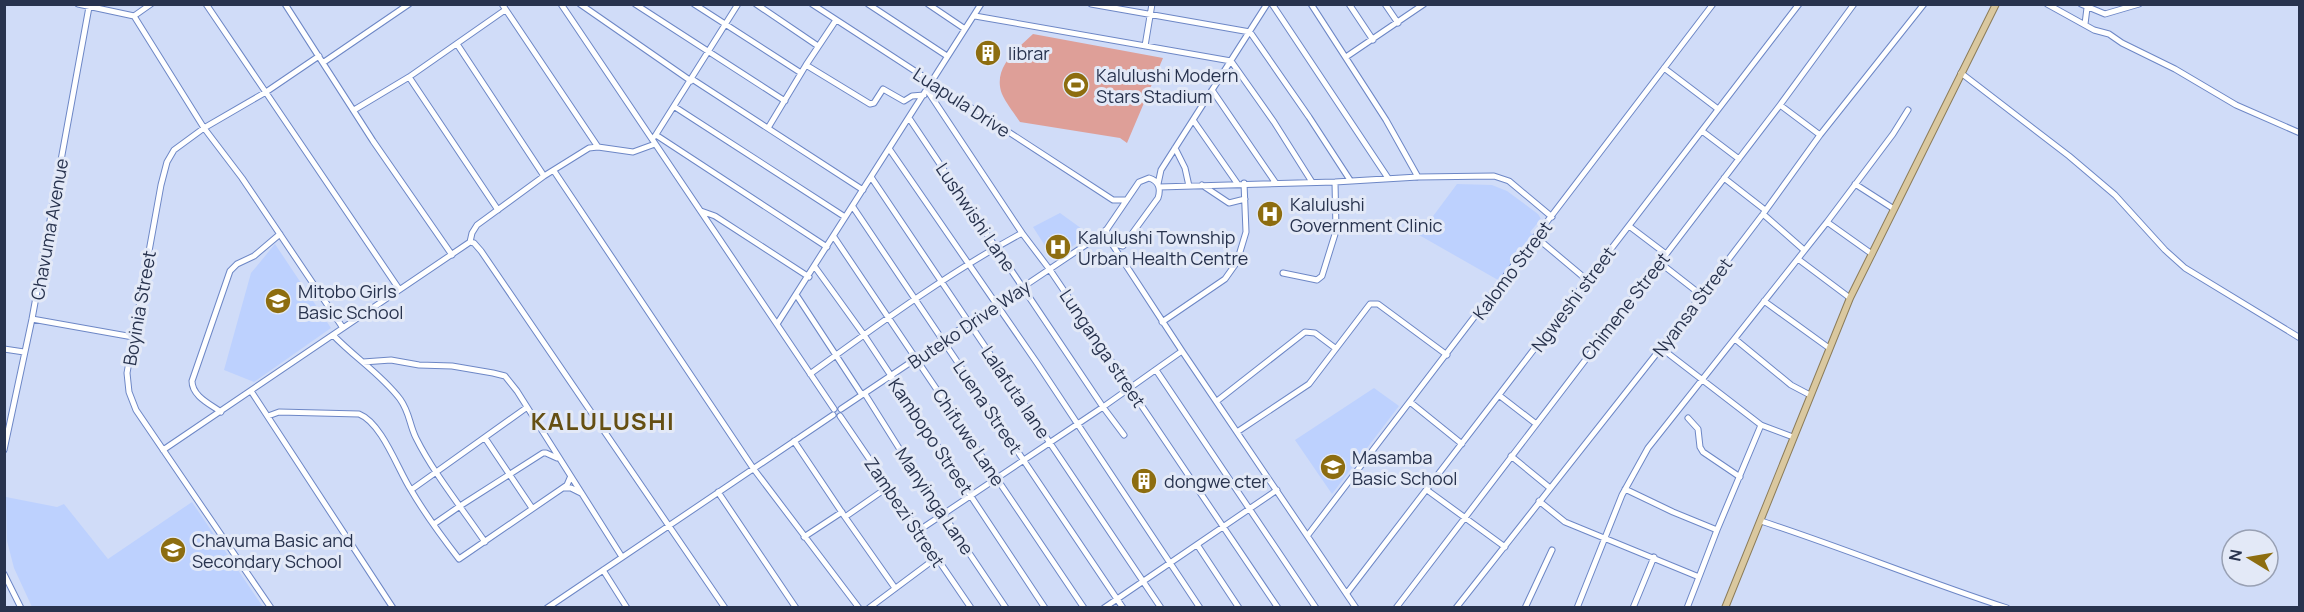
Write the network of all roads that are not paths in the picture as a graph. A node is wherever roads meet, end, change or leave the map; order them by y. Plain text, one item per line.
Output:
1 (78, 4) edge
2 (151, 4) edge
3 (206, 4) edge
4 (285, 4) edge
5 (409, 4) edge
6 (502, 4) edge
7 (561, 4) edge
8 (580, 4) edge
9 (635, 4) edge
10 (694, 4) edge
11 (738, 4) edge
12 (756, 4) edge
13 (812, 4) edge
14 (868, 4) edge
15 (928, 4) edge
16 (981, 4) edge
17 (1091, 4) edge
18 (1152, 4) edge
19 (1267, 4) edge
20 (1272, 4) edge
21 (1311, 4) edge
22 (1349, 4) edge
23 (1385, 4) edge
24 (1424, 4) edge
25 (1713, 4) edge
26 (1799, 4) edge
27 (1854, 4) edge
28 (1924, 4) edge
29 (1996, 4) edge
30 (2047, 4) edge
31 (2139, 4) edge
32 (2084, 6) edge
33 (89, 7) junction
34 (506, 10) junction
35 (1151, 14) junction
36 (134, 16) junction
37 (975, 16) junction
38 (836, 20) junction
39 (1398, 22) junction
40 (2085, 24) junction
41 (725, 25) junction
42 (965, 29) junction
43 (1250, 32) junction
44 (1372, 40) junction
45 (457, 44) junction
46 (818, 46) junction
47 (1145, 46) junction
48 (709, 52) junction
49 (319, 56) junction
50 (947, 56) junction
51 (1346, 57) junction
52 (1231, 61) junction
53 (324, 62) junction
54 (806, 65) junction
55 (1664, 69) junction
56 (1961, 73) junction
57 (801, 74) junction
58 (409, 77) junction
59 (692, 80) junction
60 (932, 82) junction
61 (1212, 90) junction
62 (266, 92) junction
63 (925, 93) junction
64 (785, 101) junction
65 (1780, 105) junction
66 (675, 107) junction
67 (1718, 108) junction
68 (354, 110) junction
69 (1908, 110) dead end
70 (909, 118) junction
71 (1193, 120) junction
72 (204, 128) junction
73 (768, 128) junction
74 (1702, 131) junction
75 (2300, 133) edge
76 (1820, 135) junction
77 (655, 140) junction
78 (598, 147) junction
79 (1175, 148) junction
80 (890, 150) junction
81 (1739, 159) junction
82 (1161, 170) junction
83 (554, 171) junction
84 (544, 176) junction
85 (871, 177) junction
86 (1418, 177) junction
87 (1146, 178) junction
88 (1388, 178) junction
89 (1724, 178) junction
90 (1350, 180) junction
91 (1275, 182) junction
92 (1312, 182) junction
93 (1335, 182) junction
94 (1236, 183) junction
95 (1244, 183) junction
96 (1855, 184) junction
97 (1202, 185) junction
98 (1159, 186) junction
99 (1189, 186) junction
100 (863, 190) junction
101 (1245, 199) junction
102 (1113, 200) junction
103 (1126, 200) junction
104 (853, 207) junction
105 (1894, 209) junction
106 (498, 210) junction
107 (700, 211) junction
108 (1764, 212) junction
109 (1117, 214) junction
110 (845, 217) junction
111 (1552, 217) junction
112 (1827, 222) junction
113 (1629, 226) junction
114 (1107, 229) junction
115 (1022, 233) junction
116 (280, 234) junction
117 (834, 237) junction
118 (1096, 238) junction
119 (1537, 238) junction
120 (1110, 241) junction
121 (470, 242) junction
122 (1124, 246) junction
123 (826, 247) junction
124 (996, 247) junction
125 (1804, 250) junction
126 (1666, 254) junction
127 (1872, 254) junction
128 (452, 255) junction
129 (1798, 259) junction
130 (1122, 261) junction
131 (1659, 262) junction
132 (970, 265) junction
133 (815, 267) junction
134 (1050, 270) junction
135 (1283, 273) dead end
136 (809, 277) junction
137 (1587, 280) junction
138 (942, 282) junction
139 (1023, 287) junction
140 (399, 289) junction
141 (1700, 294) junction
142 (796, 296) junction
143 (1850, 298) junction
144 (916, 299) junction
145 (1764, 301) junction
146 (996, 304) junction
147 (890, 318) junction
148 (32, 320) junction
149 (969, 322) junction
150 (1162, 322) junction
151 (777, 324) junction
152 (343, 328) junction
153 (333, 335) junction
154 (864, 335) junction
155 (133, 337) junction
156 (2300, 338) edge
157 (1735, 339) junction
158 (944, 340) junction
159 (1335, 348) junction
160 (1661, 348) junction
161 (1828, 348) junction
162 (4, 349) edge
163 (1182, 351) junction
164 (24, 352) junction
165 (836, 355) junction
166 (1447, 355) junction
167 (917, 359) junction
168 (363, 362) junction
169 (1156, 370) junction
170 (810, 374) junction
171 (891, 376) junction
172 (1702, 380) junction
173 (1130, 389) junction
174 (251, 391) junction
175 (864, 395) junction
176 (1810, 395) junction
177 (1500, 396) junction
178 (1217, 401) junction
179 (1410, 402) junction
180 (1103, 407) junction
181 (526, 408) junction
182 (841, 409) junction
183 (221, 412) junction
184 (833, 412) junction
185 (268, 416) junction
186 (840, 416) junction
187 (1688, 418) dead end
188 (1535, 423) junction
189 (1077, 424) junction
190 (1761, 424) junction
191 (1237, 432) junction
192 (1124, 435) dead end
193 (1793, 437) junction
194 (485, 438) junction
195 (794, 441) junction
196 (1050, 441) junction
197 (1462, 444) junction
198 (4, 450) edge
199 (163, 450) junction
200 (1511, 456) junction
201 (1023, 459) junction
202 (560, 461) junction
203 (753, 468) junction
204 (437, 471) junction
205 (509, 475) junction
206 (1740, 477) junction
207 (570, 478) junction
208 (996, 478) junction
209 (888, 487) junction
210 (562, 488) junction
211 (1550, 488) junction
212 (1625, 489) junction
213 (411, 490) junction
214 (1277, 490) junction
215 (1427, 490) junction
216 (718, 492) junction
217 (582, 494) junction
218 (971, 495) junction
219 (1539, 501) junction
220 (460, 506) junction
221 (532, 508) junction
222 (1250, 509) junction
223 (943, 513) junction
224 (843, 515) junction
225 (1463, 517) junction
226 (1761, 521) junction
227 (434, 524) junction
228 (669, 525) junction
229 (1224, 526) junction
230 (1717, 530) junction
231 (918, 531) junction
232 (1308, 536) junction
233 (804, 537) junction
234 (1605, 539) junction
235 (485, 542) junction
236 (1198, 546) junction
237 (1505, 547) junction
238 (1552, 550) dead end
239 (622, 557) junction
240 (936, 558) junction
241 (1654, 558) junction
242 (1170, 563) junction
243 (603, 570) junction
244 (4, 574) edge
245 (1699, 577) junction
246 (1143, 581) junction
247 (895, 588) junction
248 (1347, 593) junction
249 (1117, 598) junction
250 (877, 605) edge
251 (21, 608) edge
252 (271, 608) edge
253 (393, 608) edge
254 (547, 608) edge
255 (627, 608) edge
256 (725, 608) edge
257 (796, 608) edge
258 (859, 608) edge
259 (869, 608) edge
260 (970, 608) edge
261 (1006, 608) edge
262 (1045, 608) edge
263 (1084, 608) edge
264 (1104, 608) edge
265 (1123, 608) edge
266 (1161, 608) edge
267 (1200, 608) edge
268 (1239, 608) edge
269 (1278, 608) edge
270 (1316, 608) edge
271 (1356, 608) edge
272 (1396, 608) edge
273 (1456, 608) edge
274 (1525, 608) edge
275 (1577, 608) edge
276 (1633, 608) edge
277 (1687, 608) edge
278 (1725, 608) edge
279 (2007, 608) edge

1 - 33 street
2 - 36 street
3 - 62 street
4 - 49 street
5 - 53 street
6 - 34 street
7 - 77 street
8 - 59 street
9 - 48 street
10 - 41 street
11 - 41 street
12 - 46 street
13 - 38 street, Luapula Drive
14 - 50 street
15 - 42 street
16 - 37 street
17 - 35 street
18 - 35 street
19 - 43 street
20 - 88 street
21 - 51 street
22 - 44 street
23 - 39 street
24 - 39 street
25 - 55 street, Kalomo Street
26 - 67 street, Ngweshi street
27 - 65 street, Chimene Street
28 - 76 street, Nyansa Street
29 - 56 main road
30 - 40 street
31 - 32 street
32 - 40 street
33 - 36 street
33 - 148 street, Chavuma Avenue
34 - 45 street
34 - 78 street
35 - 43 street
35 - 47 street
36 - 72 street
37 - 42 street
37 - 47 street
38 - 46 street
38 - 60 street, Luapula Drive
39 - 44 street
40 - 75 street
41 - 48 street
41 - 57 street
42 - 50 street
43 - 52 street
43 - 90 street
44 - 51 street
45 - 58 street
45 - 84 street
46 - 54 street
47 - 52 street
48 - 59 street
48 - 64 street
49 - 53 street
49 - 62 street, Boyinia Street
50 - 60 street
51 - 86 street
52 - 61 street
52 - 92 street
53 - 68 street
54 - 57 street
54 - 63 street
55 - 67 street
55 - 111 street, Kalomo Street
56 - 105 main road
56 - 156 street
57 - 64 street
58 - 68 street
58 - 106 street
59 - 66 street
59 - 73 street
60 - 63 street
60 - 102 street, Luapula Drive
61 - 71 street
61 - 91 street
62 - 72 street, Boyinia Street
62 - 140 street
63 - 70 street
63 - 115 street, Lunganga street
64 - 73 street
65 - 76 street
65 - 81 street, Chimene Street
66 - 77 street
66 - 110 street
67 - 74 street, Ngweshi street
68 - 128 street
69 - 96 street
70 - 80 street
70 - 124 street, Lushwishi Lane
71 - 79 street
71 - 94 street
72 - 116 street
72 - 155 street, Boyinia Street
73 - 100 street
74 - 81 street
74 - 113 street, Ngweshi street
76 - 108 street, Nyansa Street
77 - 78 street
77 - 107 street
77 - 123 street
78 - 83 street
79 - 82 street
79 - 99 street
80 - 85 street
80 - 132 street
81 - 89 street, Chimene Street
82 - 87 street, Buteko Drive Way
82 - 98 street
83 - 84 street
83 - 203 street
84 - 106 street
85 - 100 street
85 - 138 street, Lalafuta lane
86 - 88 street
86 - 111 street
87 - 98 street
87 - 103 street, Buteko Drive Way
88 - 90 street
89 - 108 street
89 - 126 street, Chimene Street
90 - 93 street
91 - 92 street
91 - 95 street
92 - 93 street
93 - 135 street
94 - 95 street
94 - 97 street
95 - 101 street
96 - 105 street
96 - 112 street
97 - 99 street
97 - 101 street
98 - 99 street
98 - 122 street
100 - 104 street
101 - 150 street
102 - 103 street
102 - 109 street
103 - 109 street, Buteko Drive Way
104 - 110 street
104 - 144 street, Luena Street
105 - 127 main road
106 - 121 street
107 - 136 street
107 - 151 street
108 - 125 street
108 - 141 street, Nyansa Street
109 - 114 street, Buteko Drive Way
110 - 117 street
111 - 119 street, Kalomo Street
112 - 125 street
112 - 127 street
113 - 126 street
113 - 137 street, Ngweshi street
114 - 118 street, Buteko Drive Way
114 - 120 street
115 - 124 street
115 - 134 street, Lunganga street
116 - 152 street
116 - 183 street
117 - 123 street
117 - 147 street, Chifuwe Lane
118 - 120 street
118 - 134 street, Buteko Drive Way
119 - 137 street
119 - 166 street, Kalomo Street
120 - 122 street
120 - 130 street
121 - 128 street
121 - 228 street
122 - 130 street
123 - 133 street
124 - 132 street
124 - 139 street, Lushwishi Lane
125 - 129 street
126 - 131 street, Chimene Street
127 - 143 main road
128 - 140 street
129 - 143 street
129 - 145 street
130 - 150 street
131 - 141 street
131 - 188 street, Chimene Street
132 - 138 street
132 - 146 street
133 - 136 street
133 - 154 street, Kambopo Street
134 - 139 street, Buteko Drive Way
134 - 173 street, Lunganga street
136 - 142 street
137 - 177 street, Ngweshi street
138 - 144 street
138 - 149 street, Lalafuta lane
139 - 146 street, Buteko Drive Way
139 - 180 street, Lushwishi Lane
140 - 152 street
141 - 160 street, Nyansa Street
142 - 151 street
142 - 165 street, Manyinga Lane
143 - 161 main road
144 - 147 street
144 - 158 street, Luena Street
145 - 157 street
145 - 161 street
146 - 149 street, Buteko Drive Way
146 - 189 street
147 - 154 street
147 - 167 street, Chifuwe Lane
148 - 155 street
148 - 164 street, Chavuma Avenue
149 - 158 street, Buteko Drive Way
149 - 196 street, Lalafuta lane
150 - 163 street
151 - 170 street
152 - 153 street
153 - 168 street
153 - 174 street
154 - 165 street
154 - 171 street, Kambopo Street
155 - 199 street, Boyinia Street
157 - 172 street
157 - 176 street
158 - 167 street, Buteko Drive Way
158 - 201 street, Luena Street
159 - 166 street
159 - 178 street
159 - 191 street
160 - 172 street
160 - 211 street, Nyansa Street
161 - 176 main road
162 - 164 street
163 - 169 street
163 - 178 street
164 - 198 street, Chavuma Avenue
165 - 170 street
165 - 175 street, Manyinga Lane
166 - 179 street, Kalomo Street
167 - 171 street, Buteko Drive Way
167 - 208 street, Chifuwe Lane
168 - 181 street
168 - 204 street
169 - 173 street
169 - 222 street
170 - 184 street
171 - 175 street, Buteko Drive Way
171 - 218 street, Kambopo Street
172 - 190 street
172 - 212 street
173 - 180 street
173 - 229 street, Lunganga street
174 - 183 street
174 - 185 street
175 - 182 street, Buteko Drive Way
175 - 223 street, Manyinga Lane
176 - 193 main road
177 - 188 street
177 - 197 street, Ngweshi street
178 - 191 street
179 - 197 street
179 - 232 street, Kalomo Street
180 - 189 street
180 - 192 street, Lushwishi Lane
181 - 194 street
181 - 202 street
182 - 184 street
182 - 186 street
183 - 199 street
184 - 186 street
184 - 195 street
185 - 213 street
185 - 253 street
186 - 209 street, Zambezi Street
187 - 206 street
188 - 200 street, Chimene Street
189 - 196 street
189 - 242 street
190 - 193 street
190 - 206 street
191 - 214 street
193 - 226 main road
194 - 204 street
194 - 205 street
195 - 203 street
195 - 224 street
196 - 201 street
196 - 246 street, Lalafuta lane
197 - 215 street, Ngweshi street
199 - 252 street, Boyinia Street
200 - 211 street
200 - 225 street, Chimene Street
201 - 208 street
201 - 249 street, Luena Street
202 - 205 street
202 - 207 street
203 - 216 street
203 - 233 street
204 - 213 street
204 - 220 street
205 - 220 street
205 - 221 street
206 - 230 street
207 - 210 street
207 - 217 street
208 - 218 street
208 - 263 street, Chifuwe Lane
209 - 224 street
209 - 231 street, Zambezi Street
210 - 217 street
210 - 221 street
211 - 219 street, Nyansa Street
212 - 230 street
212 - 234 street
213 - 227 street
214 - 222 street
214 - 232 street
215 - 225 street
215 - 248 street, Ngweshi street
216 - 228 street
216 - 257 street
217 - 239 street
218 - 223 street
218 - 262 street, Kambopo Street
219 - 234 street
219 - 237 street, Nyansa Street
220 - 227 street
220 - 235 street
221 - 235 street
222 - 229 street
222 - 270 street
223 - 231 street
223 - 261 street, Manyinga Lane
224 - 233 street
224 - 247 street
225 - 237 street
225 - 272 street, Chimene Street
226 - 278 main road
226 - 279 street
227 - 235 street
228 - 239 street
228 - 256 street
229 - 236 street
229 - 269 street, Lunganga street
230 - 245 street
231 - 240 street, Zambezi Street
232 - 248 street
233 - 258 street
234 - 241 street
234 - 275 street
236 - 242 street
236 - 268 street
237 - 273 street, Nyansa Street
238 - 274 street
239 - 243 street
240 - 247 street
240 - 260 street, Zambezi Street
241 - 245 street
241 - 276 street
242 - 246 street
242 - 267 street
243 - 254 street
243 - 255 street
244 - 251 street
245 - 277 street
246 - 249 street
246 - 266 street, Lalafuta lane
247 - 250 street
248 - 271 street
249 - 264 street
249 - 265 street, Luena Street
250 - 259 street

